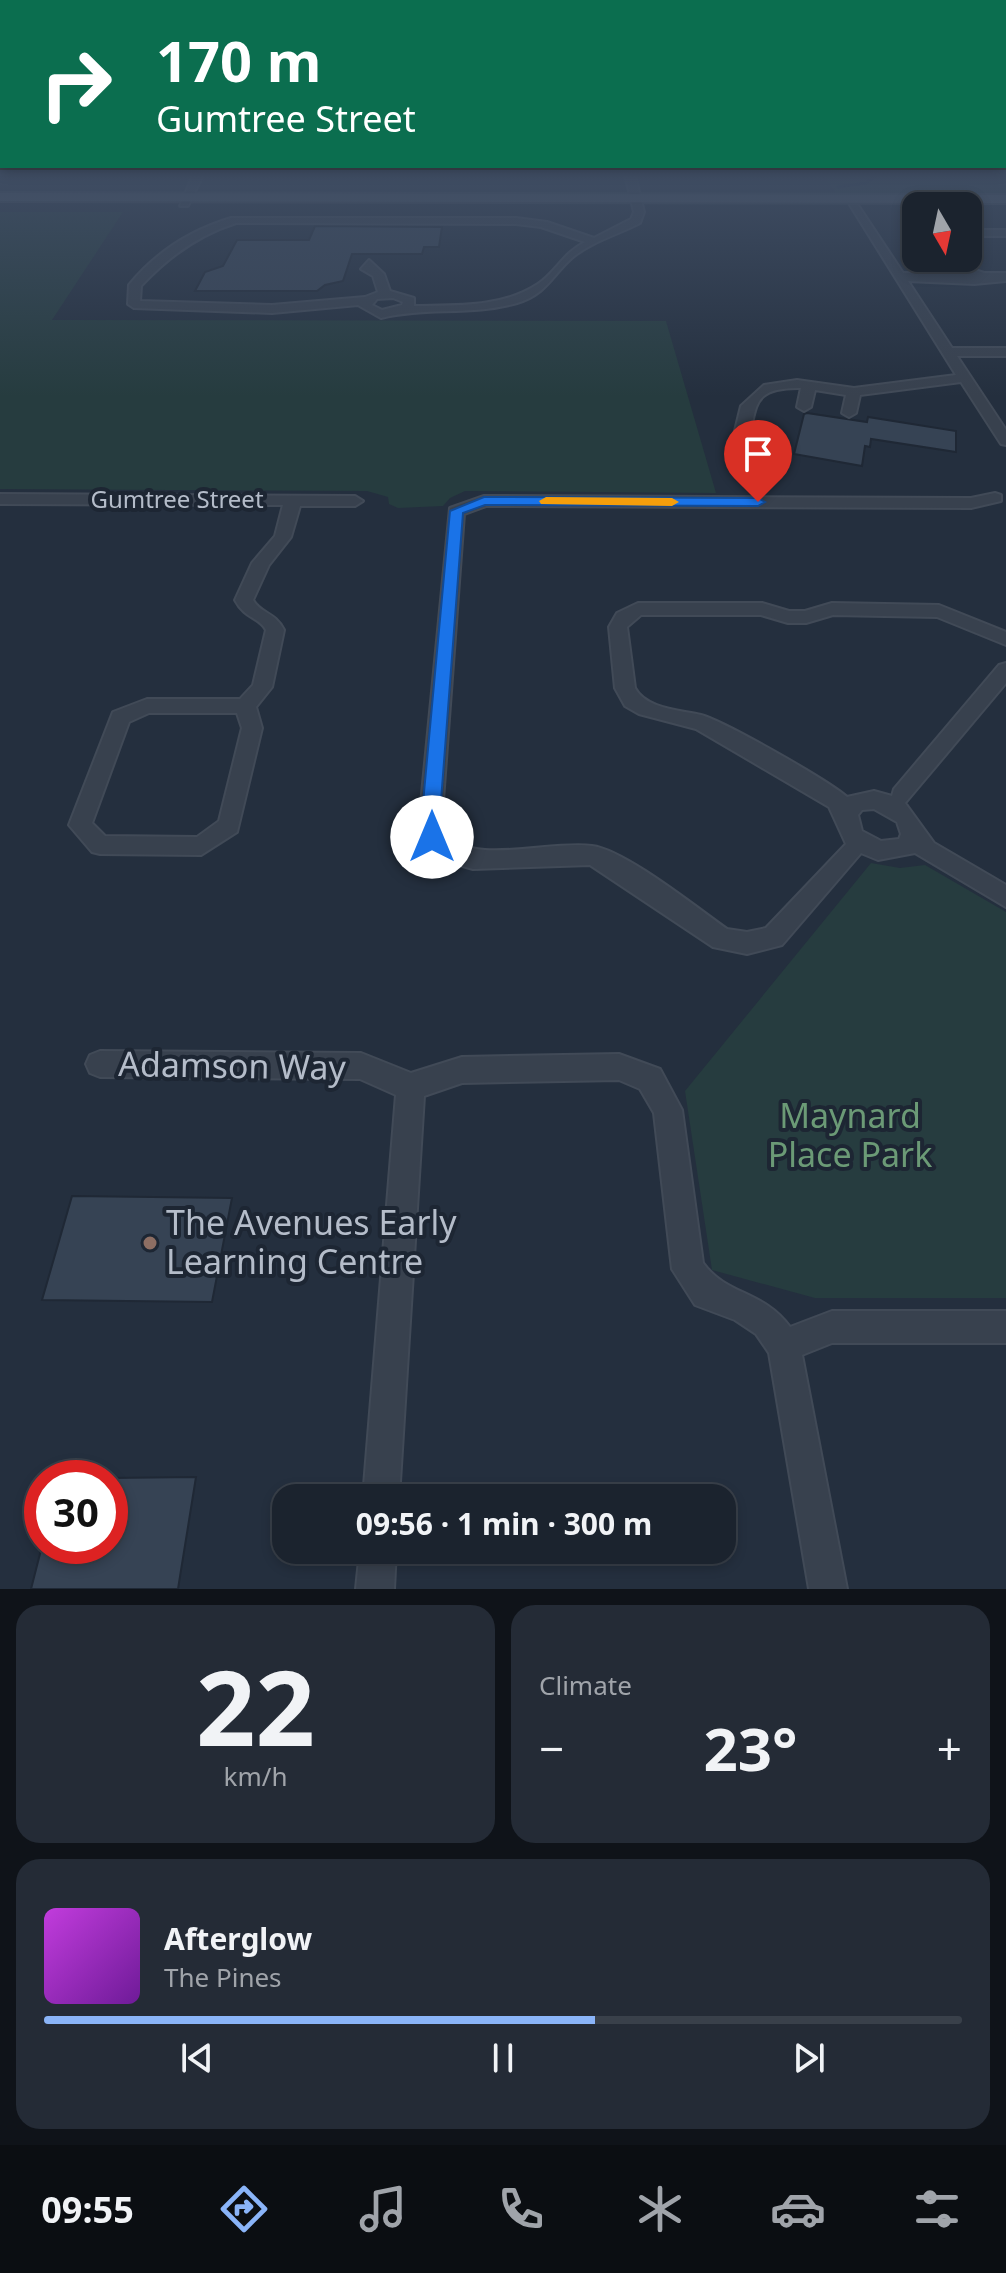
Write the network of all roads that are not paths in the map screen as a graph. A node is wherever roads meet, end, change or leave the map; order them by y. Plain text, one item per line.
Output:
1 (175, 249) edge
2 (579, 249) edge
3 (881, 249) edge
4 (369, 263) dead end
5 (972, 272) edge
6 (974, 275) junction
7 (899, 277) junction
8 (1006, 277) edge
9 (385, 294) junction
10 (365, 304) junction
11 (406, 305) junction
12 (948, 352) junction
13 (1006, 352) edge
14 (965, 378) junction
15 (809, 386) junction
16 (854, 392) junction
17 (804, 407) dead end
18 (849, 413) dead end
19 (1006, 441) edge
20 (740, 443) dead end
21 (1006, 483) edge
22 (0, 499) edge
23 (293, 500) junction
24 (355, 501) dead end
25 (1000, 501) edge
26 (1006, 639) edge
27 (1006, 670) edge
28 (245, 706) junction
29 (896, 803) junction
30 (846, 805) junction
31 (915, 844) junction
32 (857, 845) junction
33 (1006, 897) edge
34 (100, 1064) dead end
35 (411, 1087) junction
36 (1006, 1327) edge
37 (784, 1346) junction
38 (382, 1484) edge
39 (377, 1564) edge
40 (375, 1589) edge
41 (828, 1589) edge

1 - 10 street
2 - 11 street
3 - 7 street
4 - 9 street
5 - 6 street
6 - 7 street
6 - 8 street
7 - 12 street
9 - 10 street
9 - 11 street
10 - 11 street
12 - 13 street
12 - 14 street
14 - 16 street
14 - 19 street
15 - 16 street
15 - 17 street
15 - 20 street
16 - 18 street
21 - 25 street
22 - 23 street, Gumtree Street
23 - 24 street, Gumtree Street
23 - 28 street
25 - 32 street
26 - 30 street
27 - 29 street
28 - 28 street
29 - 30 street
29 - 31 street
30 - 32 street
31 - 32 street
31 - 33 street
34 - 35 street, Adamson Way
35 - 37 street
35 - 38 street
36 - 37 street
37 - 41 street
39 - 40 street

